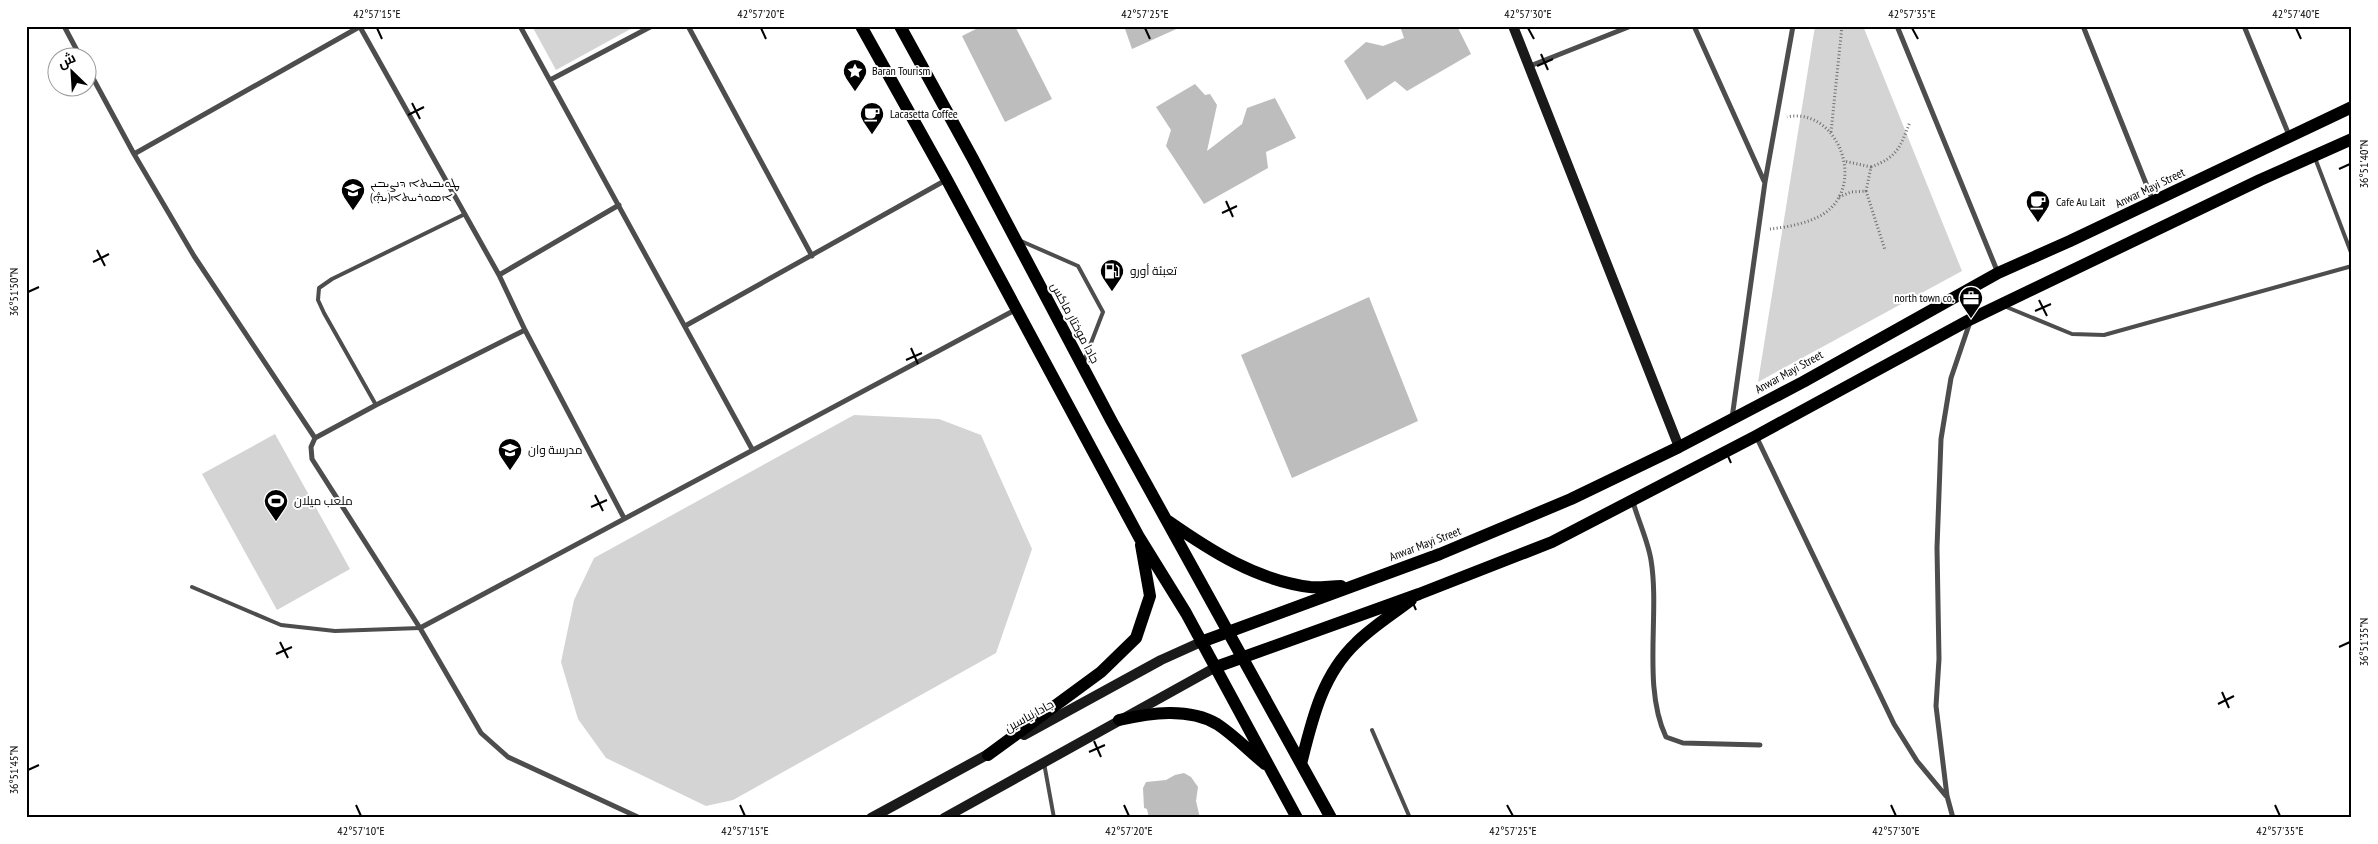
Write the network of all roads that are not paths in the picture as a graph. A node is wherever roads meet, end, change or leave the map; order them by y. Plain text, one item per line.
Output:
1 (361, 26) edge
2 (520, 26) edge
3 (652, 26) edge
4 (688, 26) edge
5 (860, 26) edge
6 (900, 26) edge
7 (1513, 26) edge
8 (1631, 26) edge
9 (1694, 26) edge
10 (1793, 26) edge
11 (1897, 26) edge
12 (2083, 26) edge
13 (2244, 26) edge
14 (67, 27) edge
15 (76, 48) edge
16 (1530, 66) junction
17 (550, 80) junction
18 (98, 87) edge
19 (2352, 107) edge
20 (2290, 136) junction
21 (2352, 140) edge
22 (134, 154) junction
23 (2315, 156) junction
24 (947, 180) junction
25 (1765, 182) junction
26 (2153, 202) junction
27 (618, 205) junction
28 (465, 214) junction
29 (1015, 238) junction
30 (2352, 255) edge
31 (812, 256) junction
32 (2352, 266) edge
33 (1998, 273) junction
34 (499, 275) junction
35 (2002, 305) junction
36 (1016, 309) junction
37 (1971, 319) junction
38 (685, 326) junction
39 (525, 330) junction
40 (1082, 366) junction
41 (376, 405) junction
42 (1732, 419) junction
43 (1756, 436) junction
44 (315, 438) junction
45 (1679, 447) junction
46 (752, 449) junction
47 (1632, 501) junction
48 (624, 518) junction
49 (1165, 519) junction
50 (1139, 537) junction
51 (1354, 585) junction
52 (192, 588) dead end
53 (1419, 594) junction
54 (420, 628) junction
55 (1227, 632) junction
56 (1202, 642) junction
57 (1240, 657) junction
58 (1216, 667) junction
59 (1119, 720) junction
60 (1372, 730) dead end
61 (1760, 745) dead end
62 (988, 755) junction
63 (1044, 762) junction
64 (1301, 764) junction
65 (1270, 768) junction
66 (1947, 796) junction
67 (640, 818) edge
68 (872, 818) edge
69 (944, 818) edge
70 (1054, 818) edge
71 (1296, 818) edge
72 (1331, 818) edge
73 (1410, 818) edge
74 (1953, 818) edge

1 - 22 street
1 - 28 street
2 - 17 street
3 - 17 street
4 - 31 street
5 - 24 main road
6 - 29 main road, جادا موختار ماكس
7 - 16 street
8 - 16 street
9 - 25 street
10 - 25 street
11 - 33 street
12 - 26 street
13 - 20 street
14 - 15 street
16 - 45 street
17 - 27 street
18 - 22 street
19 - 20 main road, Anwar Mayi Street
20 - 26 main road, Anwar Mayi Street
21 - 23 main road
22 - 44 street
23 - 30 lane
23 - 35 main road
24 - 31 street
24 - 36 main road
25 - 42 street
26 - 33 main road, Anwar Mayi Street
27 - 34 street
27 - 38 street
28 - 34 street
28 - 41 lane
29 - 40 main road, جادا موختار ماكس
29 - 40 lane
31 - 38 street
32 - 35 lane
33 - 42 main road, Anwar Mayi Street
34 - 39 street
35 - 37 main road
36 - 46 street
36 - 50 main road
37 - 43 main road
37 - 66 street
38 - 46 street
39 - 41 street
39 - 48 street
40 - 49 main road, جادا موختار ماكس
41 - 44 street
42 - 45 main road, Anwar Mayi Street
43 - 47 main road
43 - 66 street
44 - 54 street
45 - 51 main road, Anwar Mayi Street
46 - 48 street
47 - 53 main road
47 - 61 street
48 - 54 street
49 - 51 main road
49 - 55 main road, جادا موختار ماكس
50 - 56 main road
50 - 62 main road
51 - 55 main road, Anwar Mayi Street
52 - 54 lane
53 - 57 main road
53 - 64 main road
54 - 67 street
55 - 56 main road, Anwar Mayi Street
55 - 57 main road, جادا موختار ماكس
56 - 58 main road
56 - 62 street, جادا نیاسین
57 - 58 main road
57 - 64 main road, جادا موختار ماكس
58 - 59 street
58 - 65 main road
59 - 63 street
59 - 65 main road
60 - 73 lane
62 - 68 street, جادا نیاسین
63 - 69 street
63 - 70 lane
64 - 72 main road, جادا موختار ماكس
65 - 71 main road
66 - 74 street

